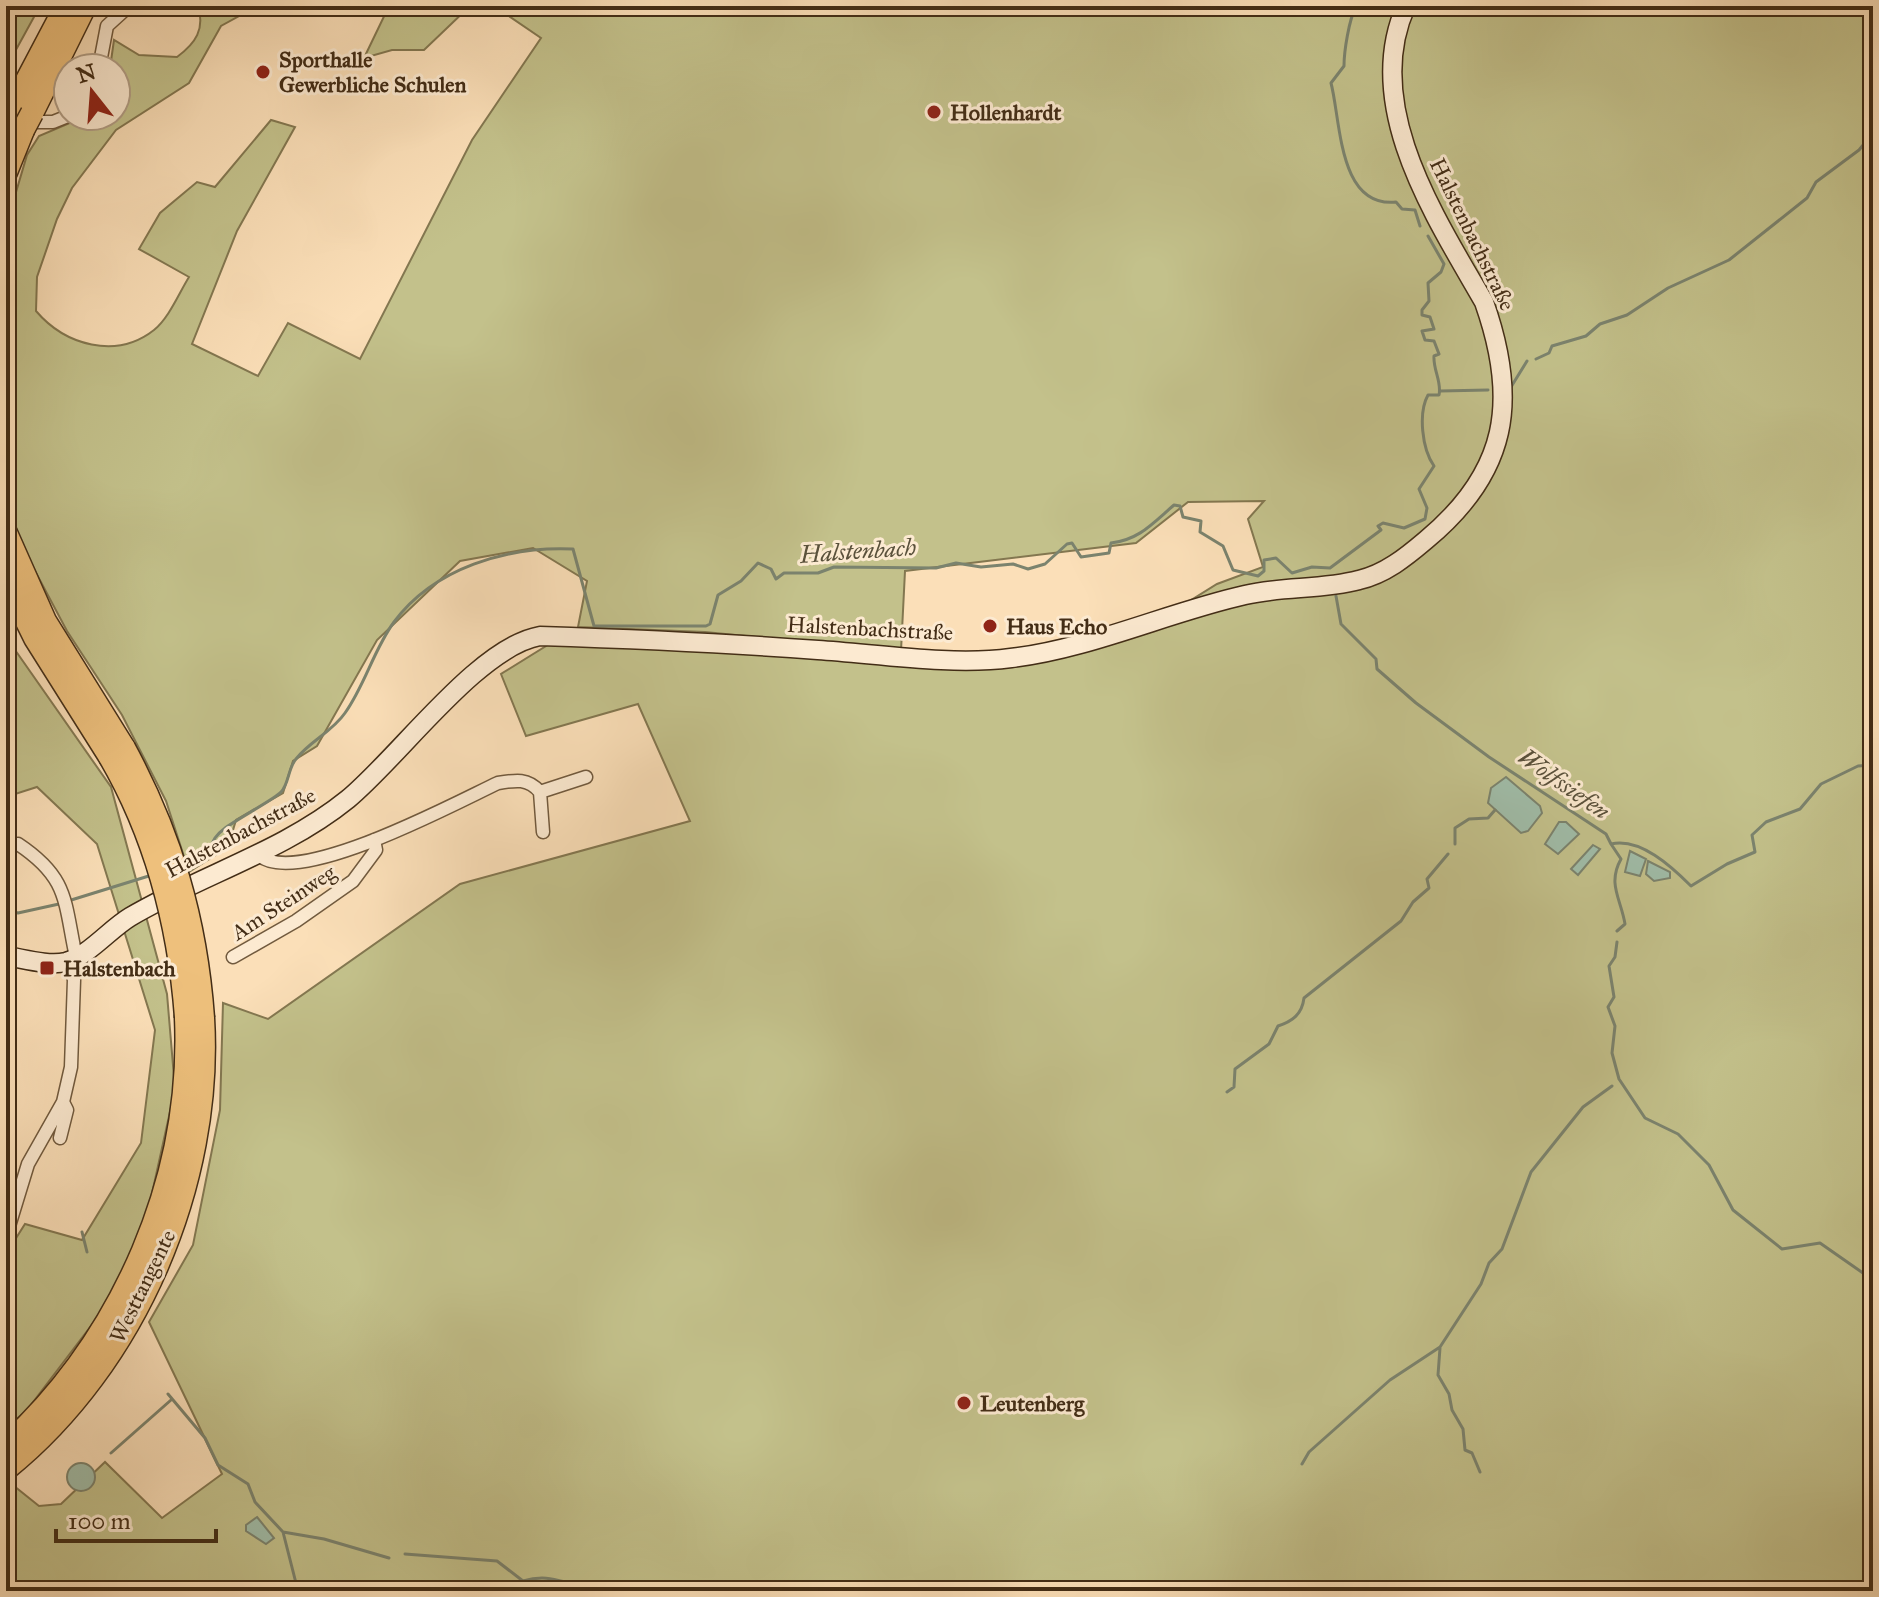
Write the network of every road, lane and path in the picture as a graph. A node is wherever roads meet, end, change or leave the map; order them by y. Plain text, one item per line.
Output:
1 (54, 6) edge
2 (66, 6) edge
3 (85, 6) edge
4 (129, 6) edge
5 (1406, 6) edge
6 (102, 52) edge
7 (38, 57) junction
8 (15, 120) edge
9 (52, 122) edge
10 (6, 172) edge
11 (6, 533) edge
12 (6, 579) edge
13 (117, 753) junction
14 (586, 777) dead end
15 (540, 792) junction
16 (543, 832) dead end
17 (374, 840) junction
18 (18, 844) dead end
19 (258, 854) junction
20 (6, 956) edge
21 (233, 957) dead end
22 (73, 959) junction
23 (194, 1017) junction
24 (63, 1102) junction
25 (60, 1138) dead end
26 (6, 1236) edge
27 (6, 1446) edge
28 (6, 1469) edge

1 - 7 highway
2 - 7 highway
3 - 8 highway
4 - 6 street
5 - 19 street, Halstenbachstraße
7 - 8 highway
8 - 9 street
8 - 10 highway
11 - 13 highway
12 - 13 highway
13 - 23 highway, bridge
14 - 15 street
15 - 16 street
15 - 17 street, Am Steinweg
17 - 19 street, Am Steinweg
17 - 21 street, Am Steinweg
18 - 22 street
19 - 22 street, Halstenbachstraße
20 - 22 street
22 - 24 street
23 - 27 highway, Westtangente
23 - 28 highway, Westtangente
24 - 25 street
24 - 26 street

